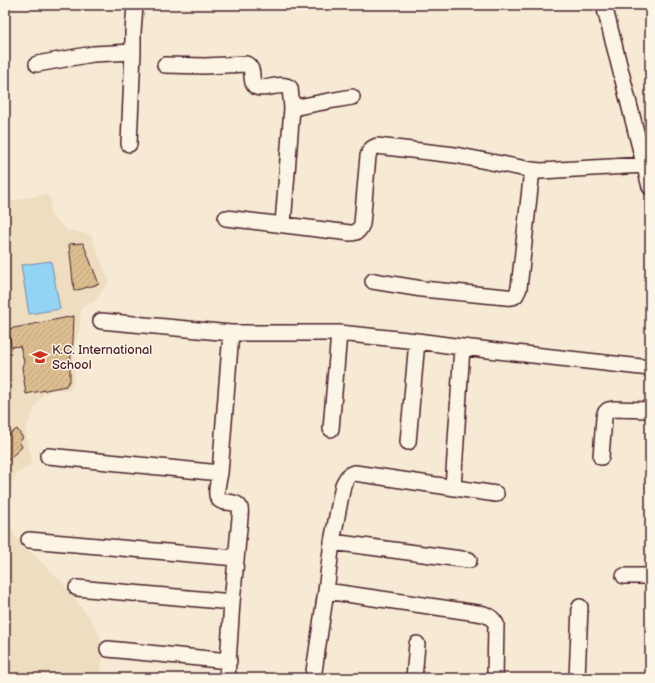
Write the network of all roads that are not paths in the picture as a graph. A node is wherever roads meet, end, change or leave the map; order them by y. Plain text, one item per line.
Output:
1 (135, 5) edge
2 (604, 5) edge
3 (133, 52) junction
4 (37, 64) dead end
5 (165, 65) dead end
6 (352, 97) dead end
7 (292, 108) junction
8 (129, 144) dead end
9 (644, 165) junction
10 (532, 170) junction
11 (650, 187) edge
12 (226, 218) dead end
13 (283, 224) junction
14 (373, 281) dead end
15 (101, 321) dead end
16 (231, 333) junction
17 (339, 333) junction
18 (417, 341) junction
19 (462, 348) junction
20 (650, 368) edge
21 (650, 410) edge
22 (331, 429) dead end
23 (408, 442) dead end
24 (48, 456) dead end
25 (601, 456) dead end
26 (220, 473) junction
27 (453, 488) junction
28 (496, 494) dead end
29 (30, 540) dead end
30 (332, 542) junction
31 (236, 558) junction
32 (469, 560) dead end
33 (624, 576) dead end
34 (650, 576) edge
35 (77, 588) dead end
36 (326, 591) junction
37 (232, 602) junction
38 (580, 607) dead end
39 (417, 644) dead end
40 (108, 649) dead end
41 (229, 660) junction
42 (227, 678) edge
43 (313, 678) edge
44 (414, 678) edge
45 (495, 678) edge
46 (577, 678) edge

1 - 3 street
2 - 9 street
3 - 4 street
3 - 8 street
5 - 7 street
6 - 7 street
7 - 13 street
9 - 10 street
9 - 11 street
10 - 13 street
10 - 14 street
12 - 13 street
15 - 16 street
16 - 17 street
16 - 26 street
17 - 18 street
17 - 22 street
18 - 19 street
18 - 23 street
19 - 20 street
19 - 27 street
21 - 25 street
24 - 26 street
26 - 31 street
27 - 28 street
27 - 30 street
29 - 31 street
30 - 32 street
30 - 36 street
31 - 37 street
33 - 34 street
35 - 37 street
36 - 43 street
36 - 45 street
37 - 41 street
38 - 46 street
39 - 44 street
40 - 41 street
41 - 42 street

